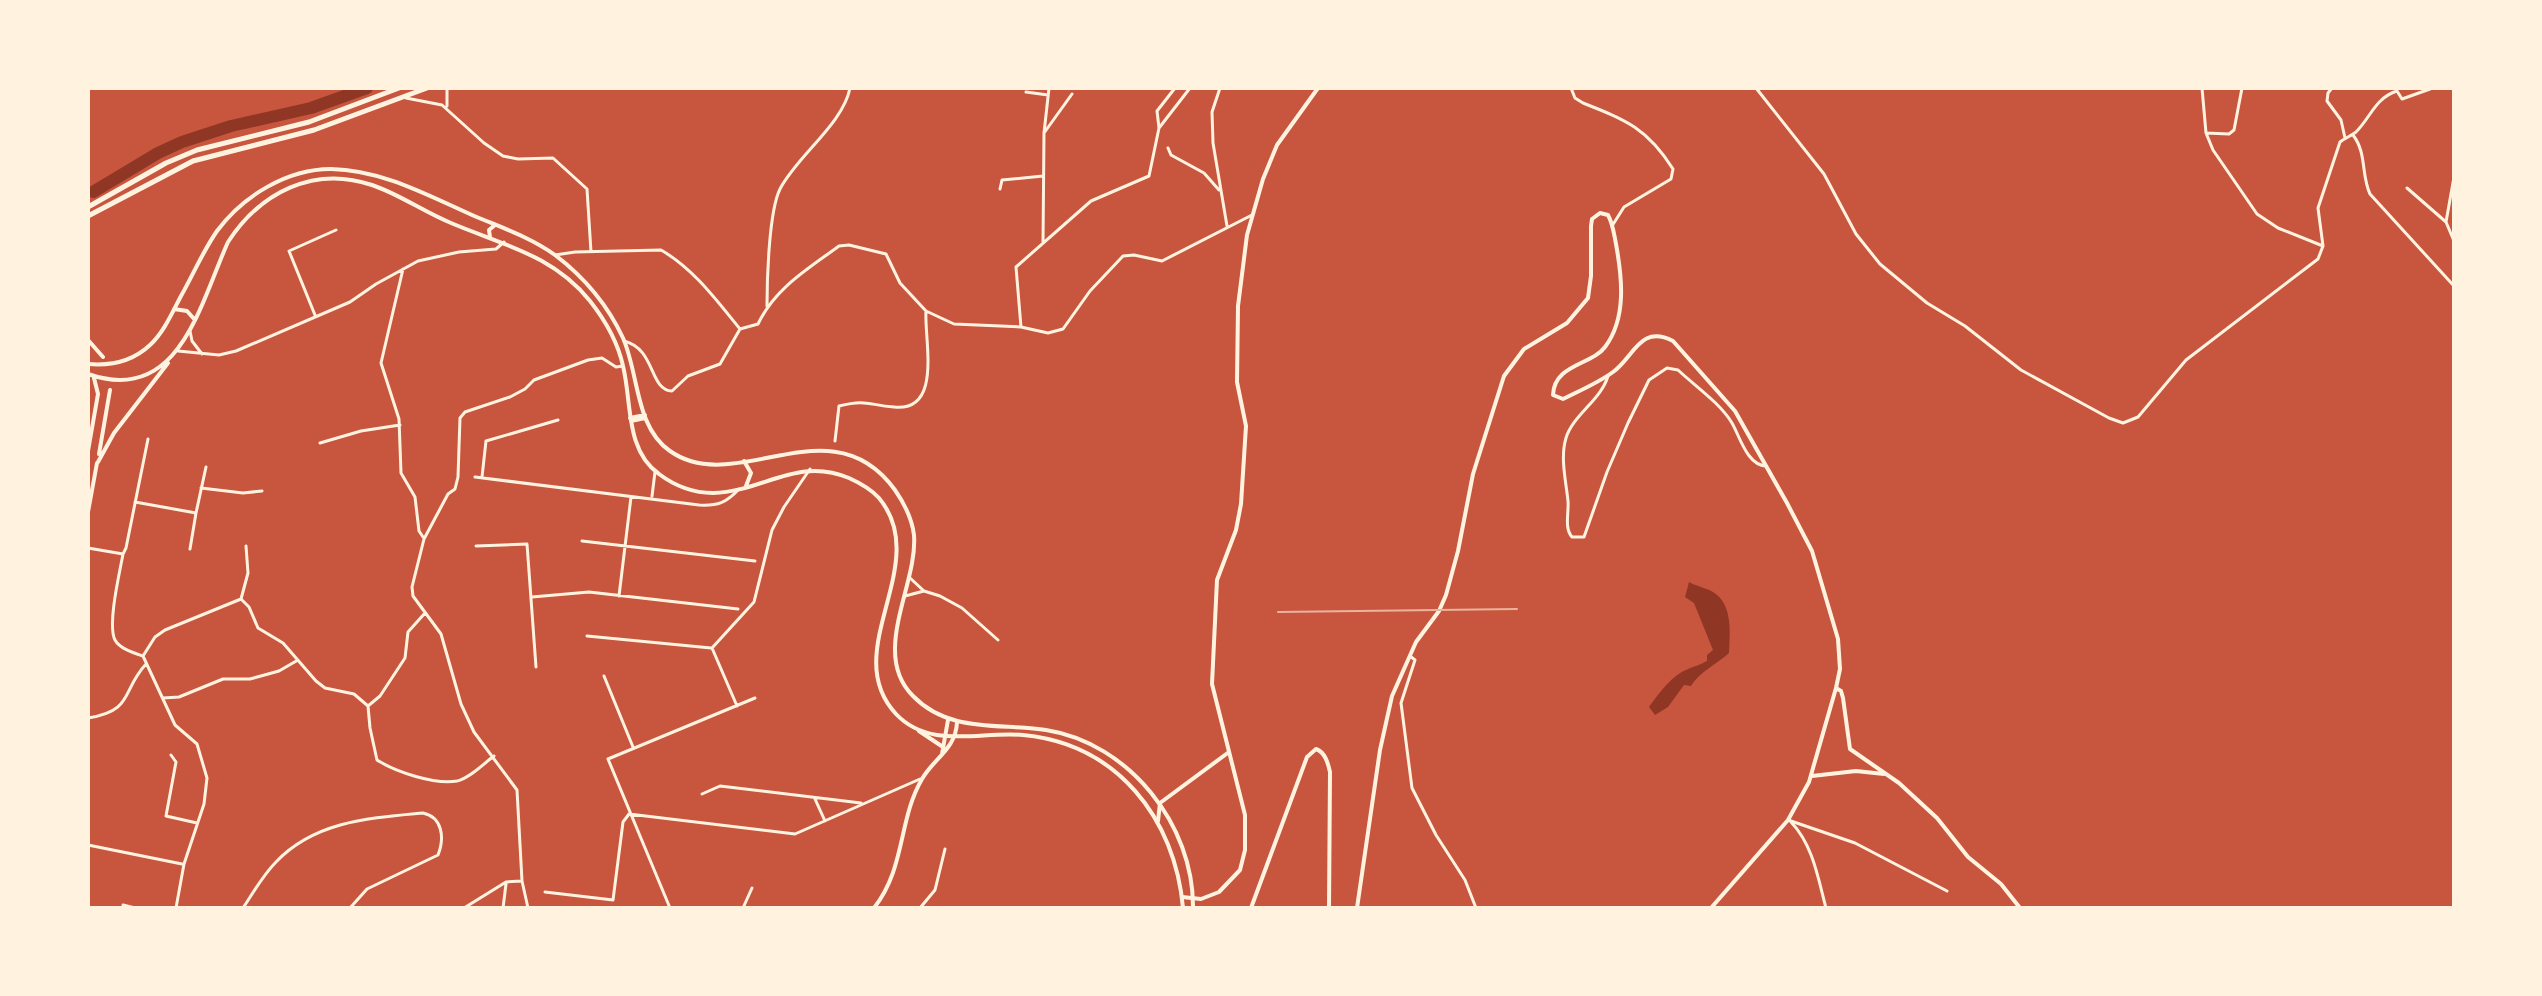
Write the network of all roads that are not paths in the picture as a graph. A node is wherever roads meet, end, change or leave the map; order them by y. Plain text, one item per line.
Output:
1 (389, 88) edge
2 (399, 88) edge
3 (427, 88) edge
4 (447, 88) edge
5 (850, 88) edge
6 (1049, 88) edge
7 (1175, 88) edge
8 (1190, 88) edge
9 (1220, 88) edge
10 (1318, 88) edge
11 (1571, 88) edge
12 (1756, 88) edge
13 (2202, 88) edge
14 (2242, 88) edge
15 (2332, 88) edge
16 (2430, 89) edge
17 (2398, 90) edge
18 (1026, 92) dead end
19 (1072, 94) dead end
20 (1048, 95) junction
21 (379, 96) junction
22 (402, 97) junction
23 (449, 110) junction
24 (1159, 128) junction
25 (1044, 133) junction
26 (2206, 133) junction
27 (2353, 135) junction
28 (2345, 138) junction
29 (1168, 148) dead end
30 (1043, 176) junction
31 (2454, 177) edge
32 (2407, 188) dead end
33 (1000, 189) dead end
34 (1221, 192) junction
35 (90, 205) edge
36 (1252, 215) junction
37 (88, 218) edge
38 (2446, 222) junction
39 (495, 225) junction
40 (1612, 226) junction
41 (1227, 227) junction
42 (336, 230) dead end
43 (490, 237) junction
44 (2454, 241) edge
45 (504, 242) junction
46 (1043, 243) junction
47 (2323, 246) junction
48 (591, 252) junction
49 (555, 255) junction
50 (549, 263) junction
51 (403, 269) junction
52 (2454, 286) edge
53 (767, 306) junction
54 (174, 309) junction
55 (926, 311) junction
56 (315, 316) junction
57 (195, 320) junction
58 (1021, 327) junction
59 (740, 329) junction
60 (190, 331) junction
61 (88, 340) edge
62 (624, 341) junction
63 (178, 351) junction
64 (202, 354) junction
65 (103, 357) dead end
66 (171, 360) junction
67 (88, 364) edge
68 (623, 366) junction
69 (90, 375) edge
70 (1608, 376) junction
71 (110, 390) dead end
72 (645, 416) junction
73 (558, 420) dead end
74 (630, 420) junction
75 (400, 425) junction
76 (148, 439) dead end
77 (835, 441) dead end
78 (320, 443) dead end
79 (88, 451) edge
80 (744, 461) junction
81 (98, 462) junction
82 (1766, 466) junction
83 (206, 467) dead end
84 (810, 469) junction
85 (655, 472) junction
86 (475, 477) dead end
87 (482, 477) junction
88 (746, 486) junction
89 (201, 488) junction
90 (740, 488) junction
91 (262, 491) dead end
92 (631, 495) junction
93 (651, 498) junction
94 (135, 502) junction
95 (88, 512) edge
96 (196, 513) junction
97 (424, 539) junction
98 (582, 541) dead end
99 (246, 546) dead end
100 (476, 546) dead end
101 (624, 546) junction
102 (88, 548) edge
103 (190, 549) dead end
104 (123, 554) junction
105 (755, 561) dead end
106 (910, 578) junction
107 (924, 591) junction
108 (619, 596) junction
109 (905, 596) junction
110 (532, 597) junction
111 (241, 599) junction
112 (738, 609) dead end
113 (425, 613) junction
114 (587, 636) dead end
115 (998, 640) dead end
116 (712, 648) junction
117 (143, 656) junction
118 (1410, 656) junction
119 (298, 660) junction
120 (146, 664) junction
121 (536, 667) dead end
122 (604, 676) dead end
123 (1836, 688) junction
124 (163, 698) junction
125 (755, 698) dead end
126 (368, 706) junction
127 (737, 706) junction
128 (88, 718) edge
129 (948, 720) junction
130 (957, 722) junction
131 (919, 731) junction
132 (945, 736) junction
133 (954, 737) junction
134 (943, 747) junction
135 (634, 748) junction
136 (1229, 752) junction
137 (171, 755) dead end
138 (494, 756) junction
139 (941, 756) junction
140 (1887, 774) junction
141 (1812, 776) junction
142 (922, 778) junction
143 (702, 794) dead end
144 (815, 797) junction
145 (864, 803) junction
146 (1160, 803) junction
147 (629, 814) junction
148 (1788, 820) junction
149 (825, 821) junction
150 (1158, 821) junction
151 (198, 823) junction
152 (88, 845) edge
153 (945, 849) dead end
154 (184, 864) junction
155 (522, 881) junction
156 (506, 882) junction
157 (752, 888) dead end
158 (1947, 891) dead end
159 (545, 892) dead end
160 (1182, 897) junction
161 (1193, 899) junction
162 (123, 905) dead end
163 (135, 908) edge
164 (176, 908) edge
165 (243, 908) edge
166 (350, 908) edge
167 (464, 908) edge
168 (503, 908) edge
169 (528, 908) edge
170 (670, 908) edge
171 (743, 908) edge
172 (874, 908) edge
173 (920, 908) edge
174 (1183, 908) edge
175 (1193, 908) edge
176 (1251, 908) edge
177 (1329, 908) edge
178 (1357, 908) edge
179 (1476, 908) edge
180 (1711, 908) edge
181 (1826, 908) edge
182 (2020, 908) edge

1 - 21 street
2 - 21 main road
3 - 22 main road
4 - 23 street
5 - 53 street
6 - 20 street
7 - 24 street
8 - 24 street
9 - 34 street
10 - 36 main road
11 - 40 street
12 - 47 street
13 - 26 street
14 - 26 street
15 - 28 street
16 - 17 street
17 - 27 street
18 - 20 street
19 - 25 street
20 - 25 street
21 - 35 main road
22 - 23 street
22 - 37 main road
23 - 48 street
24 - 46 street
25 - 30 street
26 - 47 street
27 - 28 street
27 - 52 street
28 - 47 street
29 - 34 street
30 - 33 street
30 - 46 street
31 - 38 street
32 - 38 street
34 - 41 street
36 - 41 street
36 - 136 main road
38 - 44 street
39 - 43 main road
39 - 49 main road
39 - 54 main road
40 - 70 main road
40 - 118 main road
41 - 58 street
42 - 56 street
43 - 45 main road
43 - 57 main road
45 - 50 main road
45 - 51 street
46 - 58 street
48 - 49 street
48 - 59 street
49 - 50 main road
49 - 62 main road
50 - 68 main road
51 - 56 street
51 - 75 street
53 - 55 street
53 - 59 street
54 - 57 main road
54 - 67 main road
55 - 58 street
55 - 77 street
56 - 64 street
57 - 60 main road
59 - 62 street
60 - 63 main road
60 - 64 street
61 - 65 main road
62 - 72 main road
63 - 64 street
63 - 66 main road
66 - 69 main road
66 - 81 main road
68 - 74 main road
68 - 97 street
69 - 79 main road
70 - 82 main road
70 - 82 street
71 - 81 main road
72 - 74 main road
72 - 80 main road
73 - 87 street
74 - 85 main road
75 - 78 street
75 - 97 street
76 - 94 street
80 - 88 main road
80 - 106 main road
81 - 95 main road
82 - 123 main road
83 - 89 street
84 - 88 main road
84 - 116 street
84 - 131 main road
85 - 90 main road
85 - 93 street
86 - 87 street
87 - 92 street
88 - 90 main road
89 - 91 street
89 - 96 street
90 - 93 street
92 - 93 street
92 - 101 street
94 - 96 street
94 - 104 street
96 - 103 street
97 - 113 street
98 - 101 street
99 - 111 street
100 - 110 street
101 - 105 street
101 - 108 street
102 - 104 street
104 - 117 street
106 - 107 street
106 - 109 main road
107 - 109 street
107 - 115 street
108 - 110 street
108 - 112 street
109 - 129 main road
110 - 121 street
111 - 117 street
111 - 119 street
113 - 126 street
113 - 138 street
114 - 116 street
116 - 127 street
117 - 120 street
118 - 178 main road
118 - 179 street
119 - 124 street
119 - 126 street
120 - 124 street
120 - 128 street
122 - 135 street
123 - 140 main road
123 - 141 main road
124 - 151 street
125 - 127 street
126 - 138 street
127 - 135 street
129 - 130 main road
129 - 132 main road
130 - 133 main road
130 - 146 main road
131 - 132 main road
131 - 134 main road
132 - 133 main road
132 - 134 main road
133 - 139 main road
133 - 150 main road
134 - 139 main road
135 - 147 street
136 - 146 main road
136 - 161 main road
137 - 151 street
138 - 155 street
139 - 142 main road
140 - 141 main road
140 - 182 main road
141 - 148 main road
142 - 145 street
142 - 172 main road
143 - 144 street
144 - 145 street
144 - 149 street
145 - 149 street
146 - 150 main road
146 - 161 main road
147 - 149 street
147 - 159 street
147 - 170 street
148 - 158 street
148 - 180 main road
148 - 181 street
150 - 160 main road
151 - 154 street
152 - 154 street
153 - 173 street
154 - 164 street
155 - 156 street
155 - 169 street
156 - 167 street
156 - 168 street
157 - 171 street
160 - 161 main road
160 - 174 main road
161 - 175 main road
162 - 163 street
165 - 166 street
176 - 177 main road

